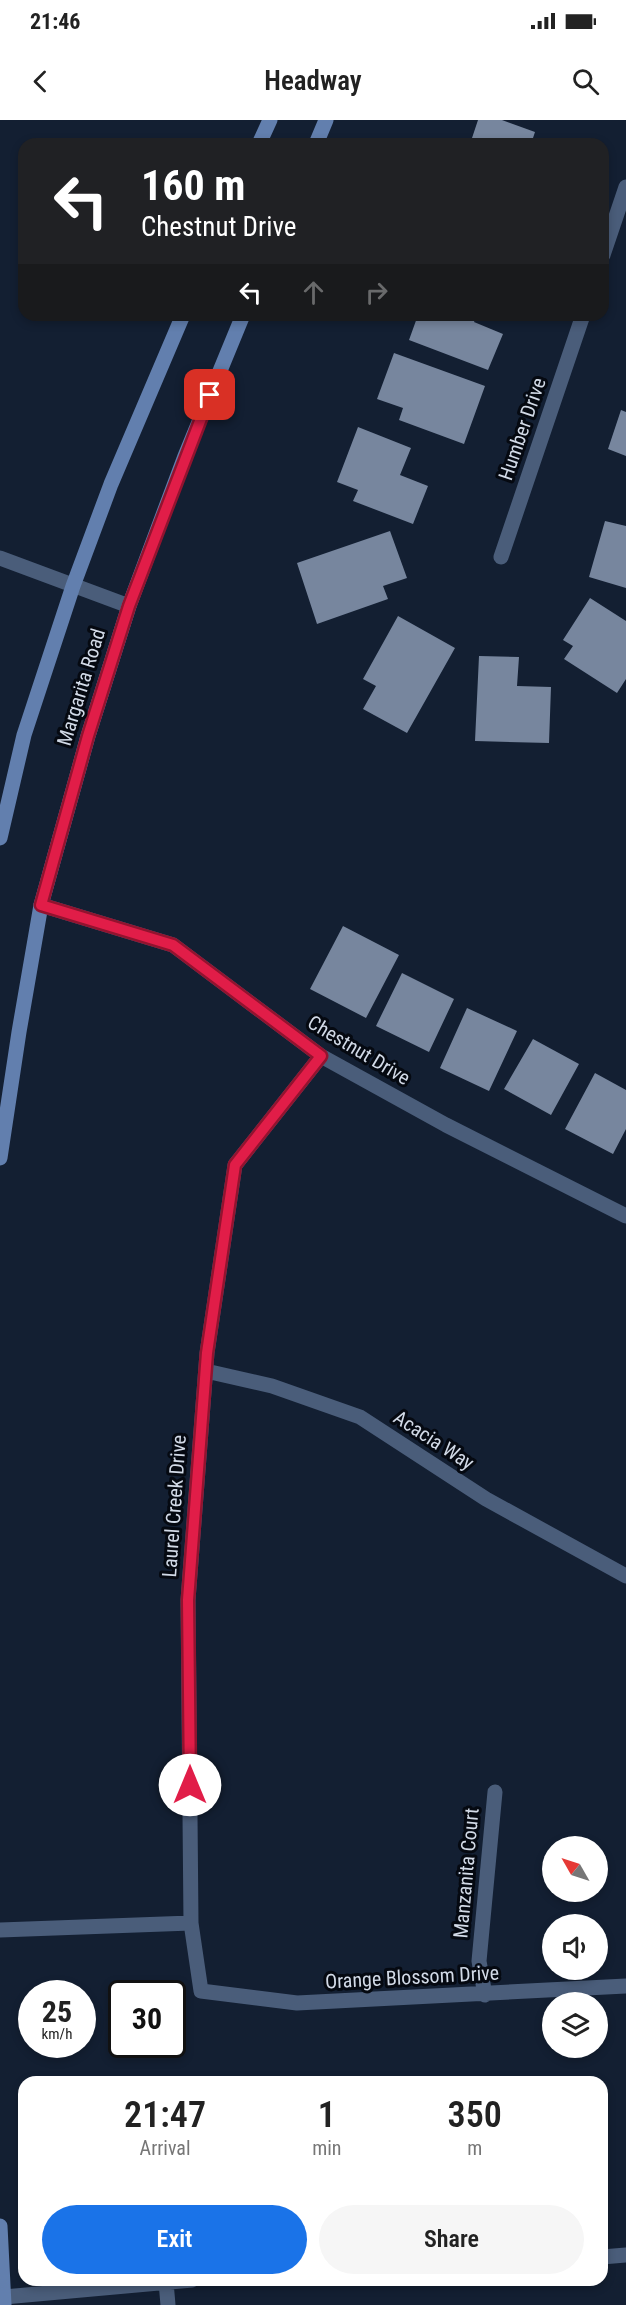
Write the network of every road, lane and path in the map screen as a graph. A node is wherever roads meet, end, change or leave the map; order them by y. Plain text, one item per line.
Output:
1 (270, 120) edge
2 (326, 120) edge
3 (262, 138) edge
4 (318, 138) edge
5 (626, 187) edge
6 (609, 237) edge
7 (180, 321) edge
8 (241, 321) edge
9 (581, 321) edge
10 (501, 557) dead end
11 (0, 558) edge
12 (73, 586) junction
13 (129, 606) junction
14 (0, 838) edge
15 (41, 905) junction
16 (321, 1056) junction
17 (0, 1158) edge
18 (626, 1216) edge
19 (206, 1371) junction
20 (626, 1576) edge
21 (495, 1792) dead end
22 (191, 1923) junction
23 (0, 1930) edge
24 (626, 1986) edge
25 (201, 1991) joint
26 (485, 1995) junction
27 (0, 2226) edge
28 (626, 2255) edge
29 (608, 2256) edge
30 (132, 2286) edge
31 (166, 2286) edge
32 (4, 2301) edge
33 (168, 2305) edge

1 - 3 main road
2 - 4 main road
5 - 6 street
7 - 12 main road, Margarita Road
8 - 13 main road, Margarita Road
9 - 10 street, Humber Drive
11 - 12 street
12 - 13 street
12 - 14 main road, Margarita Road
13 - 15 main road, Margarita Road
15 - 16 street, Chestnut Drive
15 - 17 main road, Margarita Road
16 - 18 street, Chestnut Drive
16 - 19 street, Laurel Creek Drive
19 - 20 street, Acacia Way
19 - 22 street, Laurel Creek Drive
21 - 26 street, Manzanita Court
22 - 23 street
22 - 25 street, Laurel Creek Drive
24 - 26 street, Orange Blossom Drive
25 - 26 street, Orange Blossom Drive
27 - 32 main road
28 - 29 street
30 - 32 street
31 - 33 street

